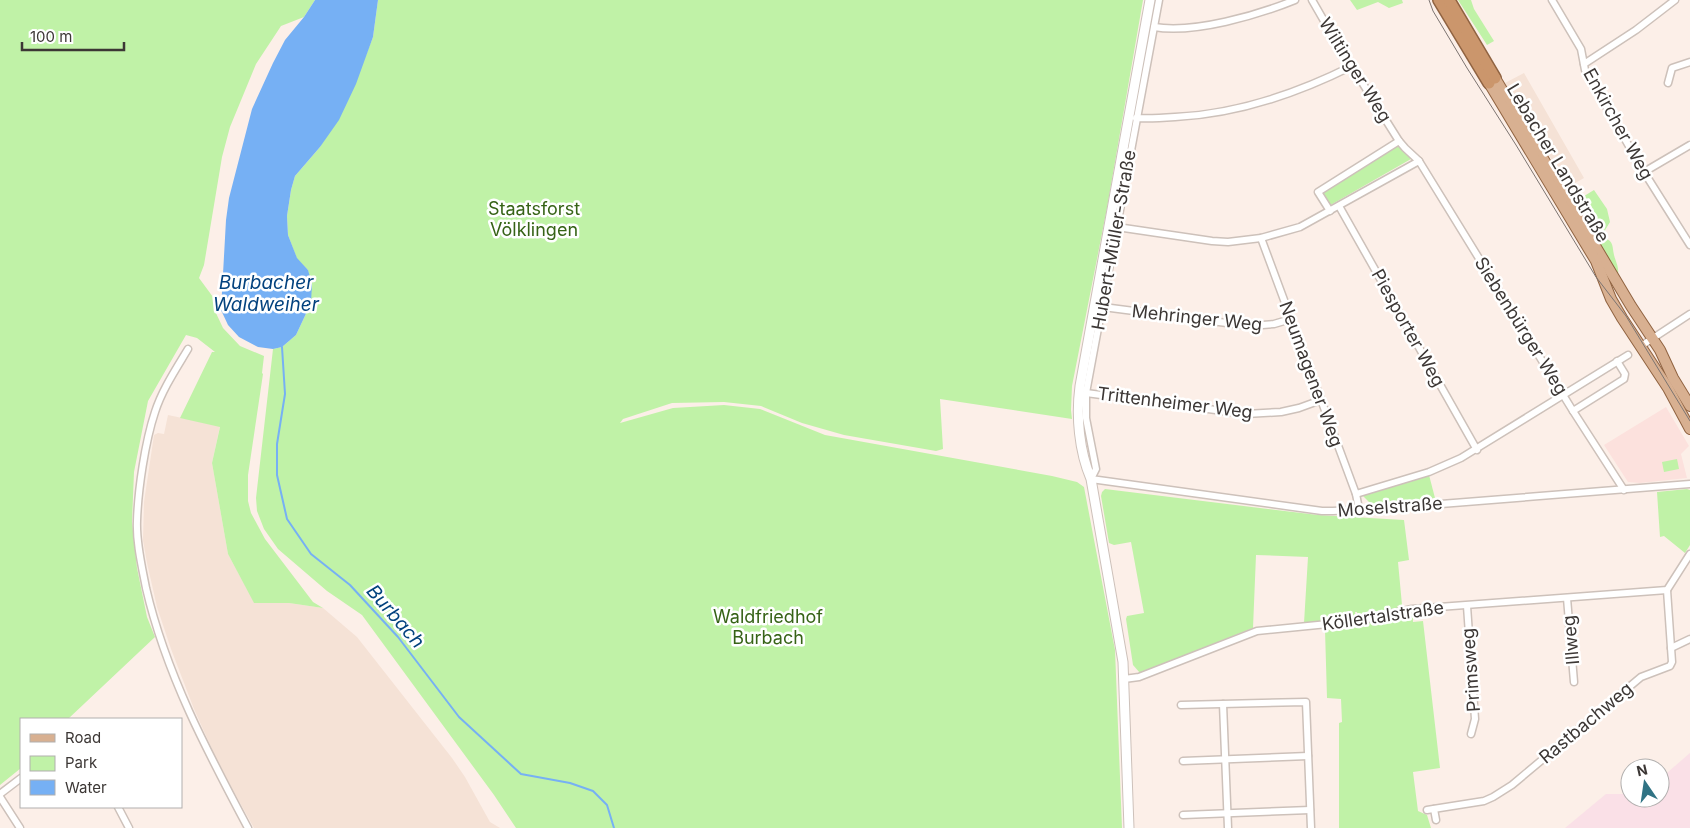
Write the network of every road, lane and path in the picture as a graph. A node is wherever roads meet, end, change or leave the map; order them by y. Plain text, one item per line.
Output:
1 (1150, 0) edge
2 (1158, 0) edge
3 (1295, 0) edge
4 (1312, 0) edge
5 (1439, 0) edge
6 (1448, 0) edge
7 (1552, 0) edge
8 (1675, 0) edge
9 (1154, 27) junction
10 (1690, 62) edge
11 (1584, 64) junction
12 (1352, 66) junction
13 (1492, 80) junction
14 (1668, 83) dead end
15 (1136, 118) junction
16 (1399, 140) junction
17 (1690, 145) edge
18 (1419, 161) junction
19 (1644, 172) junction
20 (1339, 206) junction
21 (1330, 211) junction
22 (1117, 227) junction
23 (1261, 238) junction
24 (1690, 245) edge
25 (1604, 280) junction
26 (1628, 300) junction
27 (1102, 307) junction
28 (1690, 314) edge
29 (1291, 319) junction
30 (1652, 339) junction
31 (1641, 346) junction
32 (188, 349) dead end
33 (1628, 355) dead end
34 (1617, 361) junction
35 (1086, 392) junction
36 (1564, 396) junction
37 (1320, 400) junction
38 (1690, 406) edge
39 (1573, 411) junction
40 (1690, 429) edge
41 (1476, 450) junction
42 (1091, 479) junction
43 (1690, 484) edge
44 (1624, 490) junction
45 (1356, 494) junction
46 (1359, 510) junction
47 (1690, 554) edge
48 (1667, 590) junction
49 (1567, 598) junction
50 (1467, 606) junction
51 (1690, 640) edge
52 (1671, 648) junction
53 (1124, 679) junction
54 (1574, 682) dead end
55 (1223, 704) junction
56 (1181, 705) dead end
57 (1471, 734) dead end
58 (1308, 756) junction
59 (1226, 759) junction
60 (1183, 761) dead end
61 (20, 779) edge
62 (0, 795) edge
63 (119, 808) edge
64 (1310, 810) junction
65 (1228, 813) junction
66 (1183, 815) dead end
67 (1436, 820) dead end
68 (20, 828) edge
69 (129, 828) edge
70 (248, 828) edge
71 (1129, 828) edge
72 (1228, 828) edge
73 (1310, 828) edge

1 - 42 main road, Hubert-Müller-Straße
2 - 9 street, Hubert-Müller-Straße
3 - 9 street
4 - 12 street, Wiltinger Weg
5 - 13 highway, Lebacher Landstraße
6 - 13 highway, Lebacher Landstraße
7 - 11 street, Enkircher Weg
8 - 11 street
9 - 15 street, Hubert-Müller-Straße
10 - 14 street
11 - 19 street, Enkircher Weg
12 - 15 street
12 - 16 street, Wiltinger Weg
13 - 25 main road, Lebacher Landstraße
13 - 26 main road, Lebacher Landstraße
15 - 22 street, Hubert-Müller-Straße
16 - 18 street, Wiltinger Weg
16 - 21 street
17 - 19 street
18 - 20 street
18 - 36 street, Siebenbürger Weg
19 - 24 street, Enkircher Weg
20 - 21 street
20 - 41 street, Piesporter Weg
21 - 23 street
22 - 23 street
22 - 27 street, Hubert-Müller-Straße
23 - 29 street, Neumagener Weg
25 - 26 main road
25 - 31 main road, Lebacher Landstraße
26 - 30 main road, Lebacher Landstraße
27 - 29 street, Mehringer Weg
27 - 35 street, Hubert-Müller-Straße
28 - 30 street
29 - 37 street, Neumagener Weg
30 - 31 street
30 - 38 main road, Lebacher Landstraße
31 - 40 main road, Lebacher Landstraße
32 - 70 street
33 - 34 street
34 - 36 street
34 - 39 street
35 - 37 street, Trittenheimer Weg
35 - 42 street, Hubert-Müller-Straße
36 - 39 street, Siebenbürger Weg
36 - 41 street
37 - 45 street, Neumagener Weg
39 - 44 street, Siebenbürger Weg
41 - 45 street
42 - 46 street, Moselstraße
42 - 53 main road, Hubert-Müller-Straße
43 - 44 street, Moselstraße
44 - 46 street, Moselstraße
45 - 46 street, Neumagener Weg
47 - 48 street
48 - 49 street, Köllertalstraße
48 - 52 street, Rastbachweg
49 - 50 street, Köllertalstraße
49 - 54 street, Illweg
50 - 53 street, Köllertalstraße
50 - 57 street, Primsweg
51 - 52 street
52 - 67 street, Rastbachweg
53 - 71 main road, Hubert-Müller-Straße
55 - 56 street
55 - 58 street
55 - 59 street
58 - 59 street
58 - 64 street
59 - 60 street
59 - 65 street
61 - 62 street
62 - 68 street
63 - 69 street
64 - 65 street
64 - 73 street
65 - 66 street
65 - 72 street

